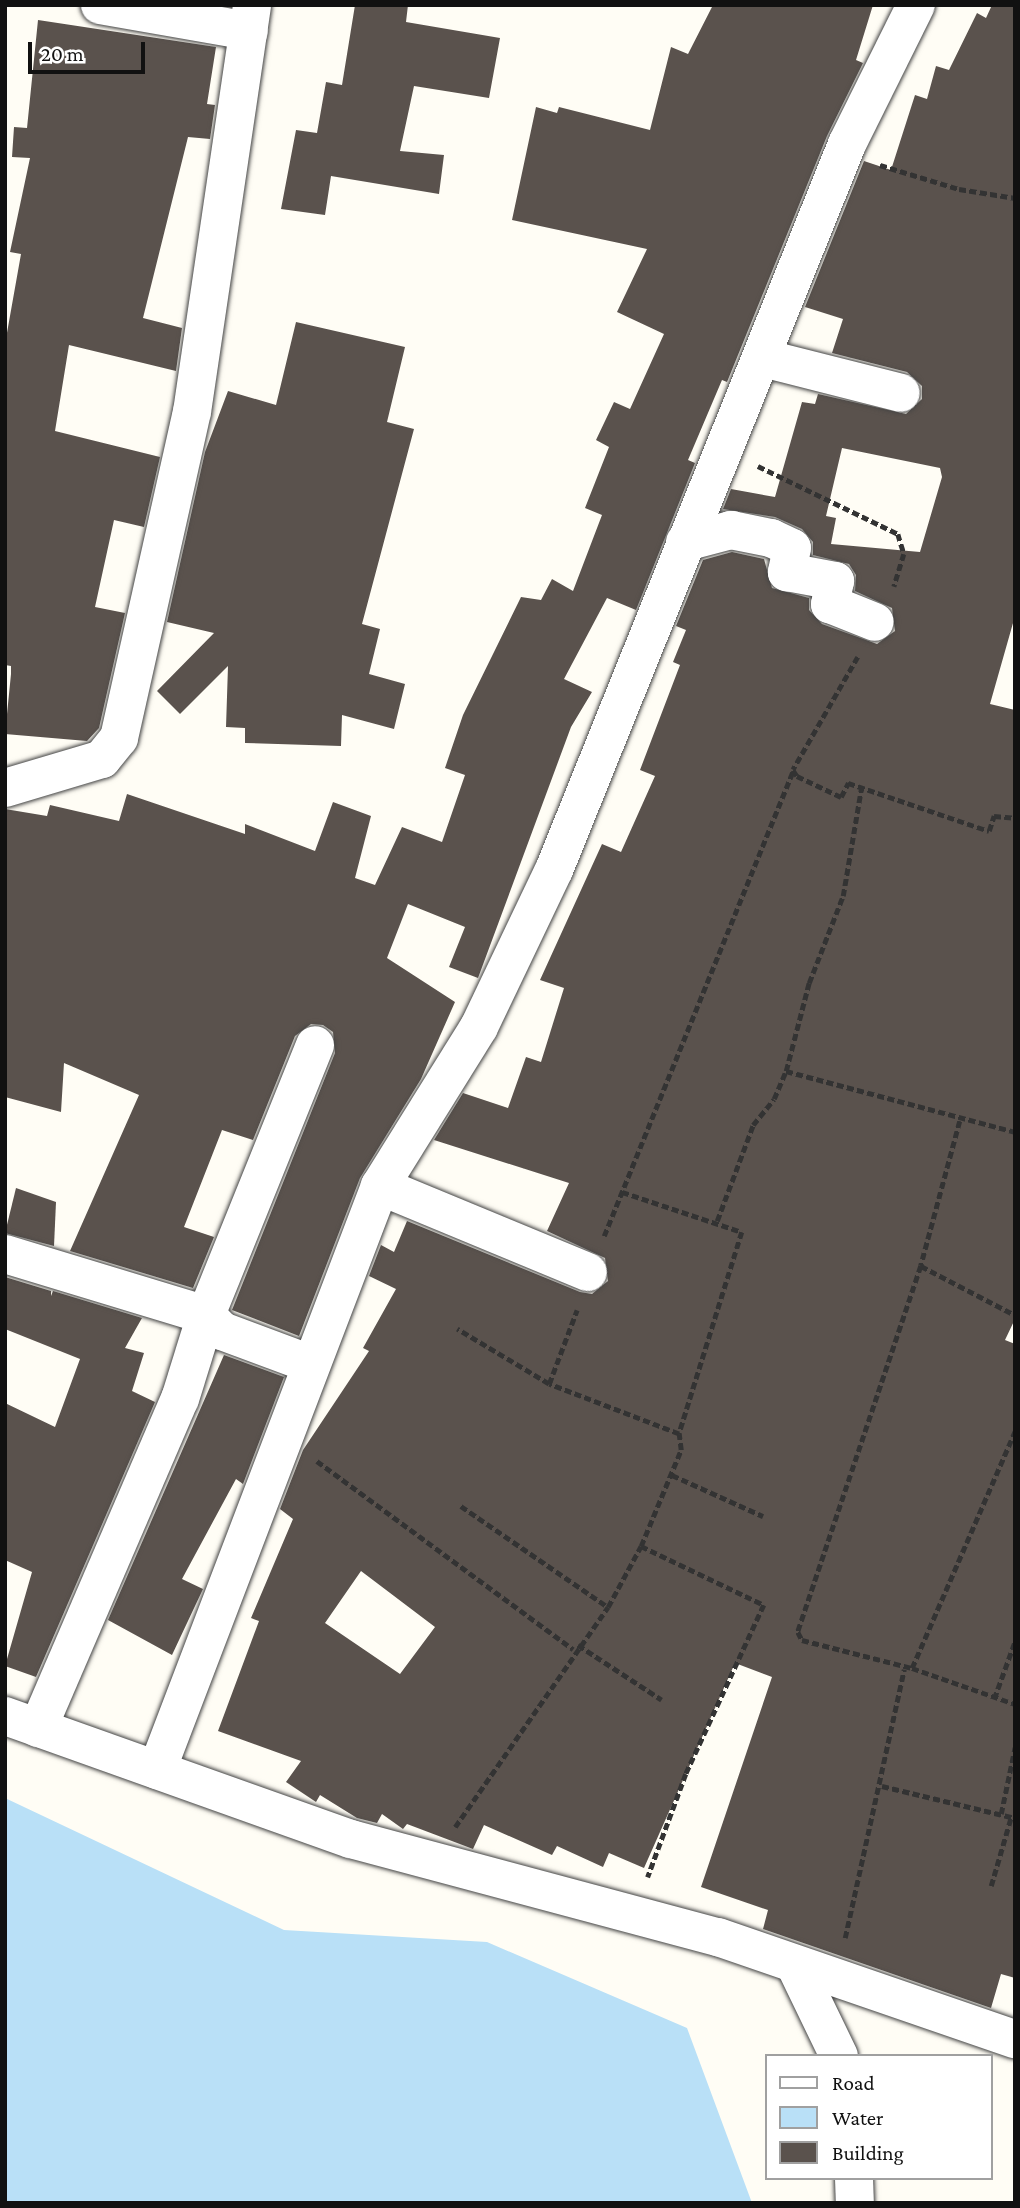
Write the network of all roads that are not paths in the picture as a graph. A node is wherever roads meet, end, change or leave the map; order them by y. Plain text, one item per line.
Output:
1 (100, 5) edge
2 (916, 5) edge
3 (250, 18) edge
4 (763, 358) junction
5 (901, 393) dead end
6 (685, 542) junction
7 (875, 622) road end
8 (5, 788) edge
9 (314, 1045) dead end
10 (380, 1186) junction
11 (5, 1254) edge
12 (588, 1272) road end
13 (206, 1315) junction
14 (309, 1363) junction
15 (22, 1722) edge
16 (156, 1770) junction
17 (795, 1965) junction
18 (1015, 2039) edge
19 (838, 2054) edge
20 (854, 2180) edge
21 (855, 2203) edge

1 - 3 street
2 - 4 street
3 - 8 street
4 - 5 street
4 - 6 street
6 - 7 street
6 - 10 street
9 - 13 street
10 - 12 street
10 - 14 street
11 - 13 street
13 - 14 street
13 - 15 street
14 - 16 street
15 - 16 street
16 - 17 street
17 - 18 street
17 - 19 street
20 - 21 street

